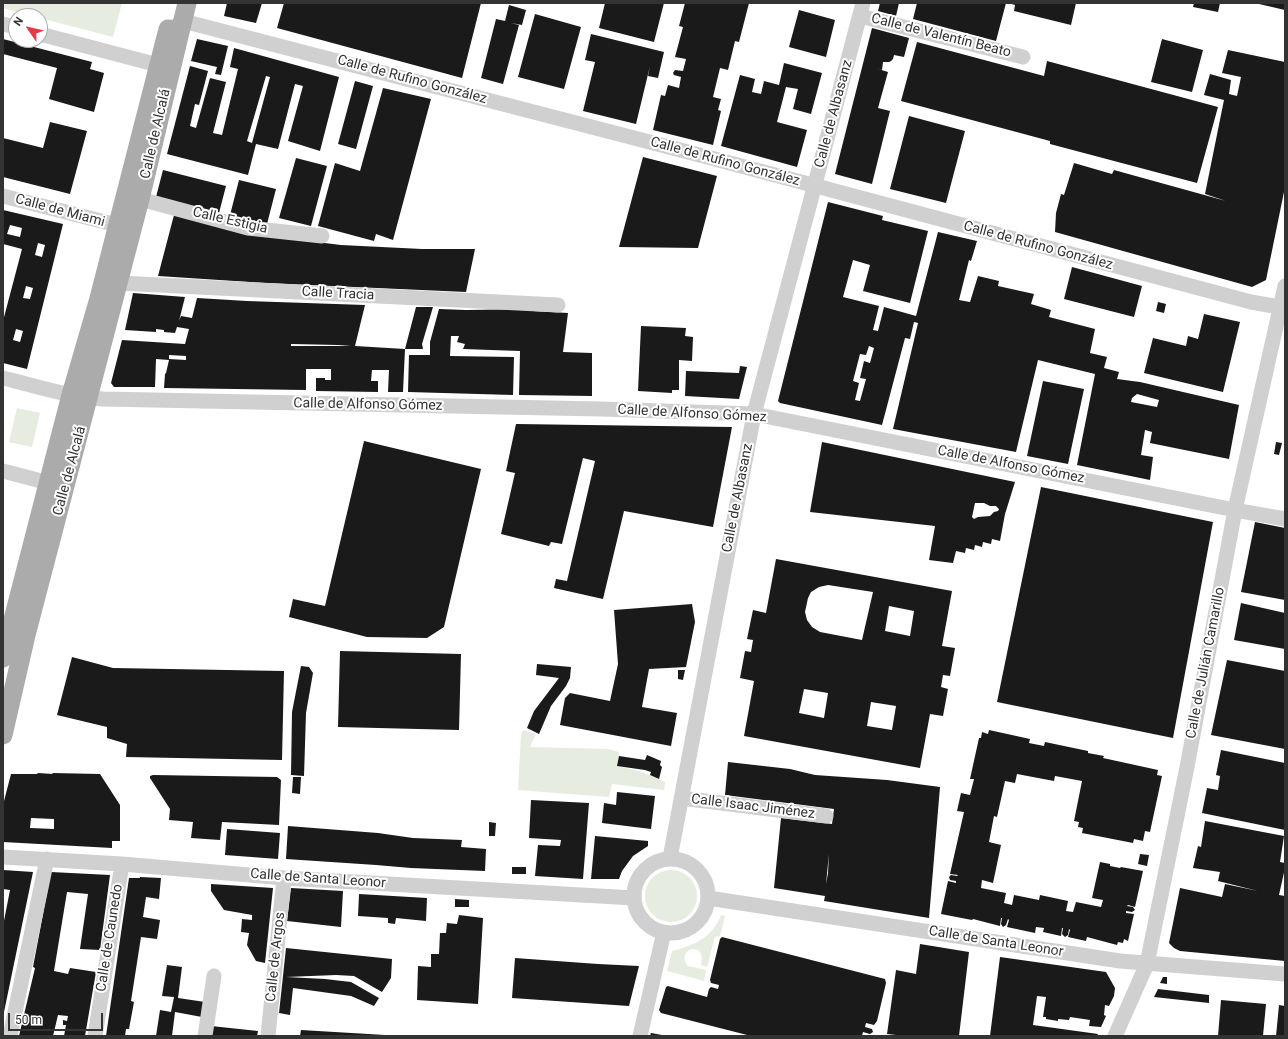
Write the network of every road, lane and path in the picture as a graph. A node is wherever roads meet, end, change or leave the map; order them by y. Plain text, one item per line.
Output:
1 (174, 3) edge
2 (858, 7) edge
3 (179, 18) edge
4 (48, 36) edge
5 (176, 51) junction
6 (1023, 57) dead end
7 (158, 65) junction
8 (814, 186) junction
9 (3, 196) edge
10 (140, 198) junction
11 (117, 225) junction
12 (322, 236) dead end
13 (124, 264) junction
14 (119, 284) junction
15 (1285, 286) edge
16 (101, 292) junction
17 (558, 306) dead end
18 (1282, 308) edge
19 (3, 378) edge
20 (80, 397) junction
21 (754, 414) junction
22 (3, 470) edge
23 (49, 483) junction
24 (1235, 510) junction
25 (1285, 519) edge
26 (50, 544) junction
27 (28, 562) junction
28 (26, 635) junction
29 (3, 658) edge
30 (3, 735) edge
31 (681, 798) junction
32 (826, 816) dead end
33 (3, 857) edge
34 (670, 858) junction
35 (47, 859) junction
36 (122, 864) junction
37 (284, 878) junction
38 (634, 898) junction
39 (708, 898) junction
40 (664, 932) junction
41 (1147, 964) junction
42 (1285, 974) edge
43 (214, 976) dead end
44 (10, 1036) edge
45 (95, 1036) edge
46 (205, 1036) edge
47 (268, 1036) edge
48 (640, 1036) edge
49 (1115, 1036) edge

1 - 3 main road, Calle de Alcalá
2 - 6 street, Calle de Valentín Beato
2 - 8 street, Calle de Albasanz
3 - 5 main road, Calle de Alcalá
3 - 7 main road, Calle de Alcalá
3 - 8 street, Calle de Rufino González
4 - 7 street
5 - 7 main road
5 - 10 main road, Calle de Alcalá
7 - 11 main road, Calle de Alcalá
8 - 18 street, Calle de Rufino González
8 - 21 street, Calle de Albasanz
9 - 11 street, Calle de Miami
10 - 12 street, Calle Estigia
10 - 13 main road, Calle de Alcalá
11 - 13 street, Calle de Alcalá
11 - 16 main road, Calle de Alcalá
13 - 14 main road, Calle de Alcalá
14 - 16 street
14 - 17 street, Calle Tracia
14 - 20 main road, Calle de Alcalá
15 - 18 street, Calle de Julián Camarillo
16 - 20 main road, Calle de Alcalá
18 - 24 street, Calle de Julián Camarillo
19 - 20 street, Calle de Alfonso Gómez
20 - 21 street, Calle de Alfonso Gómez
20 - 23 main road, Calle de Alcalá
20 - 26 main road, Calle de Alcalá
21 - 24 street, Calle de Alfonso Gómez
21 - 31 street, Calle de Albasanz
22 - 23 street
23 - 26 street, Calle de Alcalá
23 - 27 main road, Calle de Alcalá
24 - 25 street, Calle de Alfonso Gómez
24 - 41 street, Calle de Julián Camarillo
26 - 28 main road, Calle de Alcalá
27 - 28 street, Calle de Alcalá
27 - 29 main road, Calle de Alcalá
28 - 30 main road, Calle de Alcalá
31 - 32 street, Calle Isaac Jiménez
31 - 34 street, Calle de Albasanz
33 - 35 street, Calle de Santa Leonor
34 - 38 street
34 - 39 street
35 - 36 street, Calle de Santa Leonor
35 - 44 street
36 - 37 street, Calle de Santa Leonor
36 - 45 street, Calle de Caunedo
37 - 38 street, Calle de Santa Leonor
37 - 47 street, Calle de Argos
38 - 40 street
39 - 40 street
39 - 41 street, Calle de Santa Leonor
40 - 48 street
41 - 42 street, Calle de Santa Leonor
41 - 49 street, Calle de Julián Camarillo
43 - 46 street

